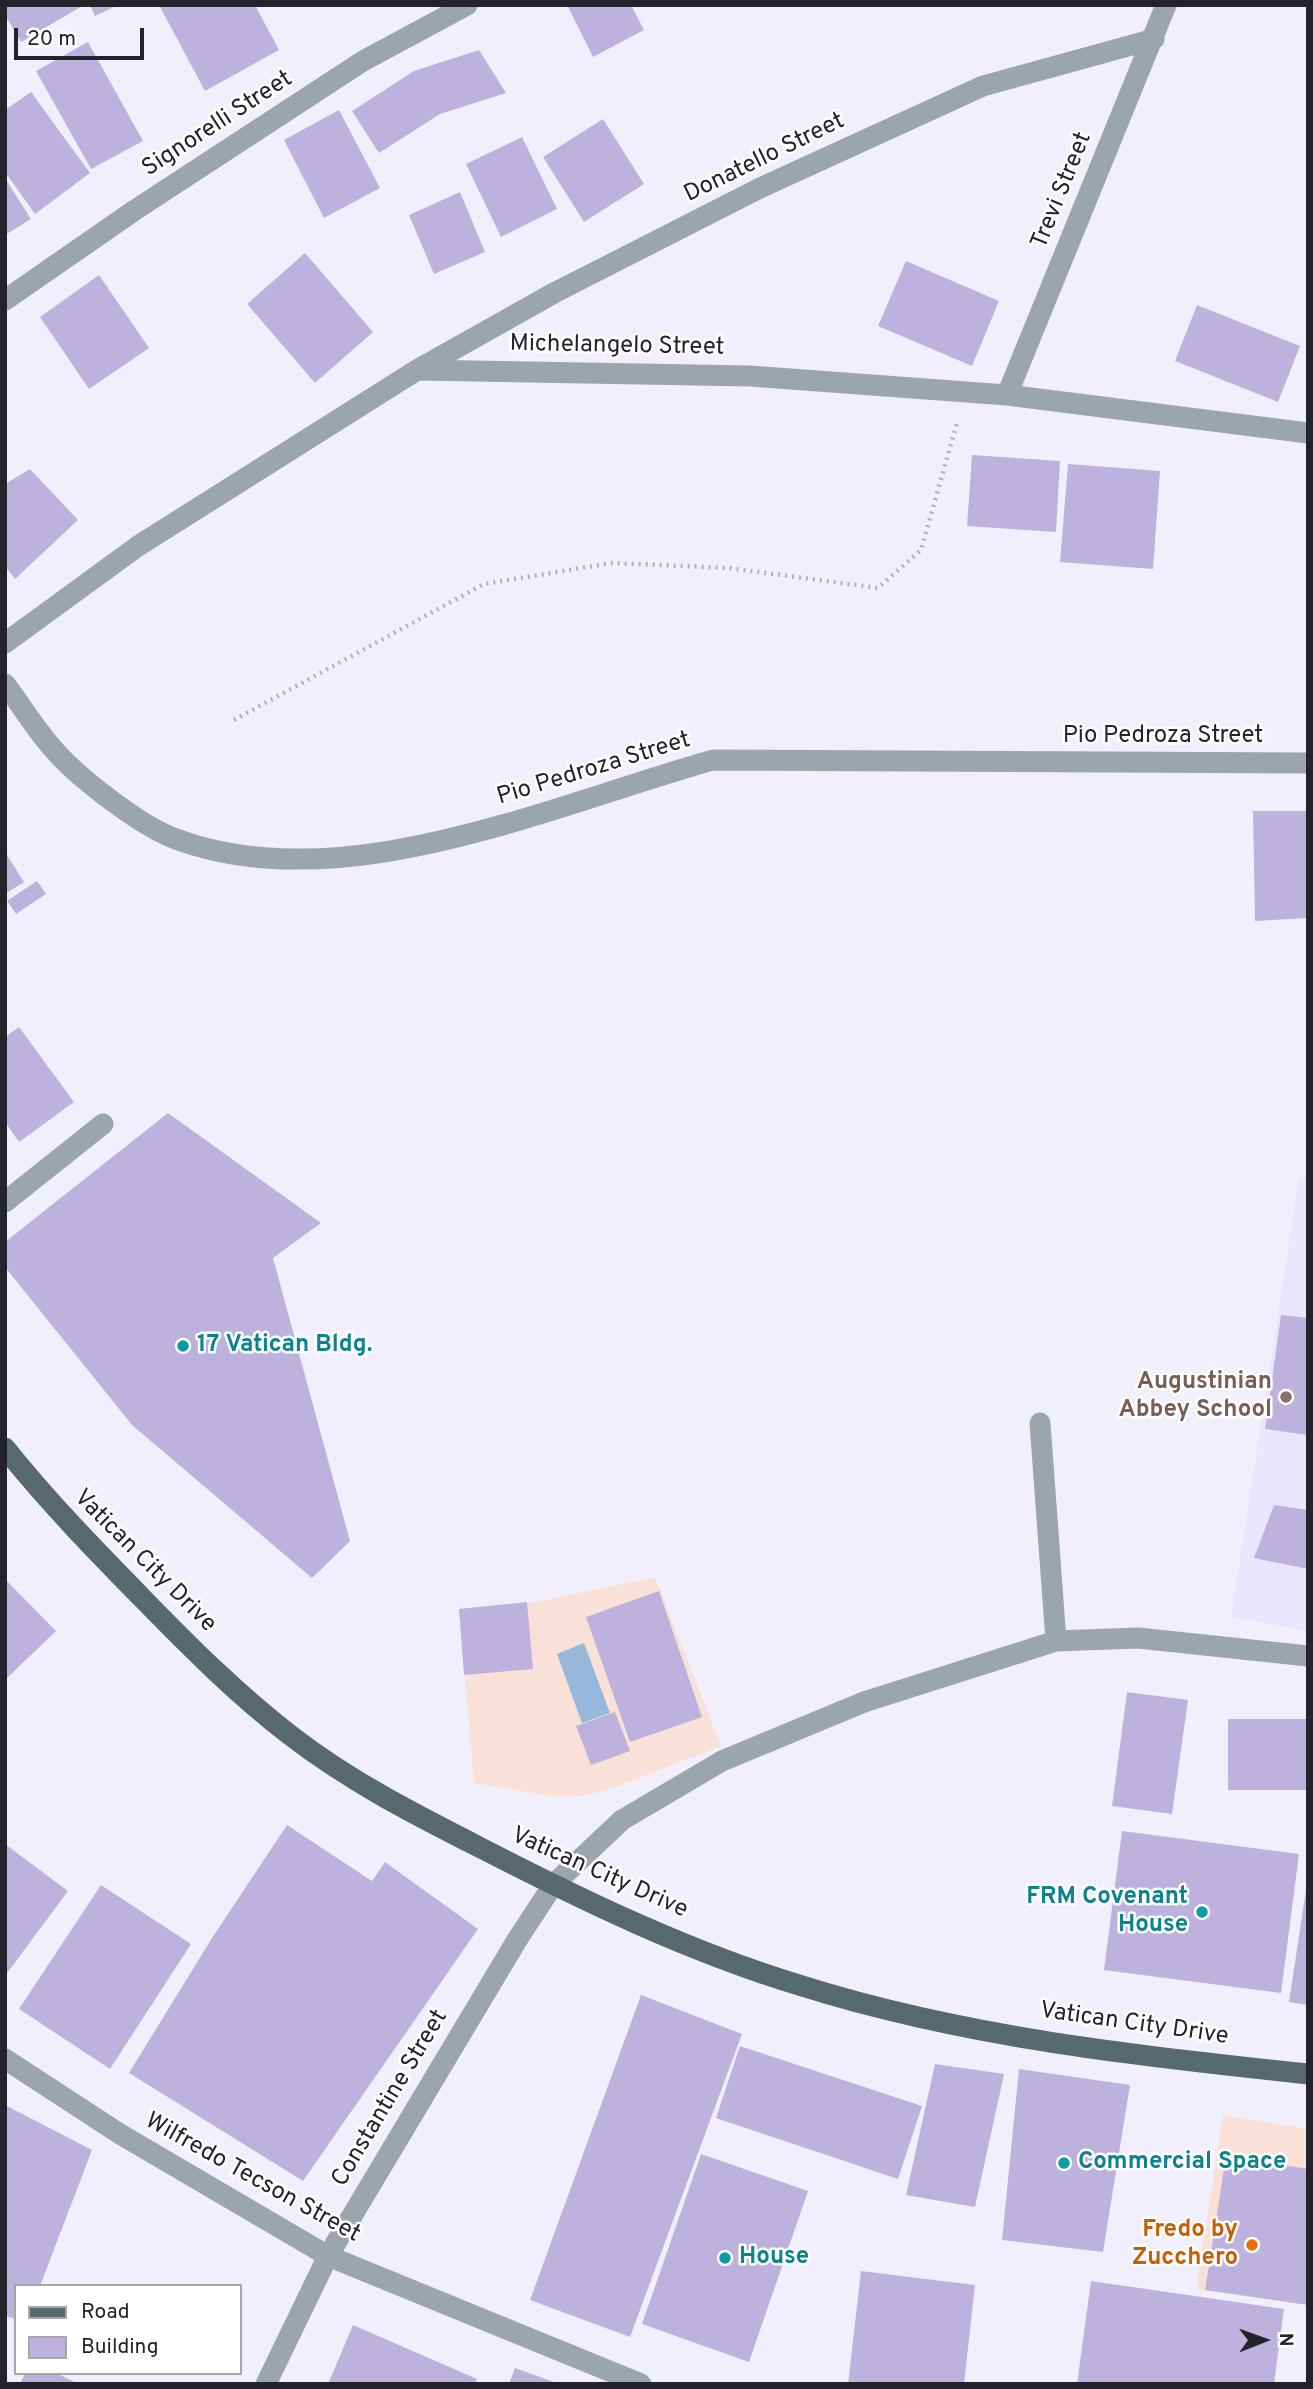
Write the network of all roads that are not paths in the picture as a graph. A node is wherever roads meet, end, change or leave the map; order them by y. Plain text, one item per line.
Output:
1 (467, 5) edge
2 (1166, 5) edge
3 (1154, 39) junction
4 (5, 300) edge
5 (417, 370) junction
6 (1007, 395) junction
7 (1308, 433) edge
8 (5, 643) edge
9 (5, 684) edge
10 (1308, 763) edge
11 (103, 1124) dead end
12 (5, 1202) edge
13 (1040, 1423) dead end
14 (5, 1448) edge
15 (1056, 1641) junction
16 (1308, 1656) edge
17 (553, 1885) junction
18 (5, 2059) edge
19 (1308, 2074) edge
20 (328, 2256) junction
21 (266, 2384) edge
22 (641, 2384) edge

1 - 4 street, Signorelli Street
2 - 3 street, Trevi Street
3 - 5 street, Donatello Street
3 - 6 street, Trevi Street
5 - 6 street, Michelangelo Street
5 - 8 street
6 - 7 street, Michelangelo Street
9 - 10 street, Pio Pedroza Street
11 - 12 street
13 - 15 street
14 - 17 main road, Vatican City Drive
15 - 16 street, Constantine Street
15 - 17 street, Constantine Street
17 - 19 main road, Vatican City Drive
17 - 20 street, Constantine Street
18 - 20 street, Wilfredo Tecson Street
20 - 21 street, Constantine Street
20 - 22 street, Wilfredo Tecson Street

